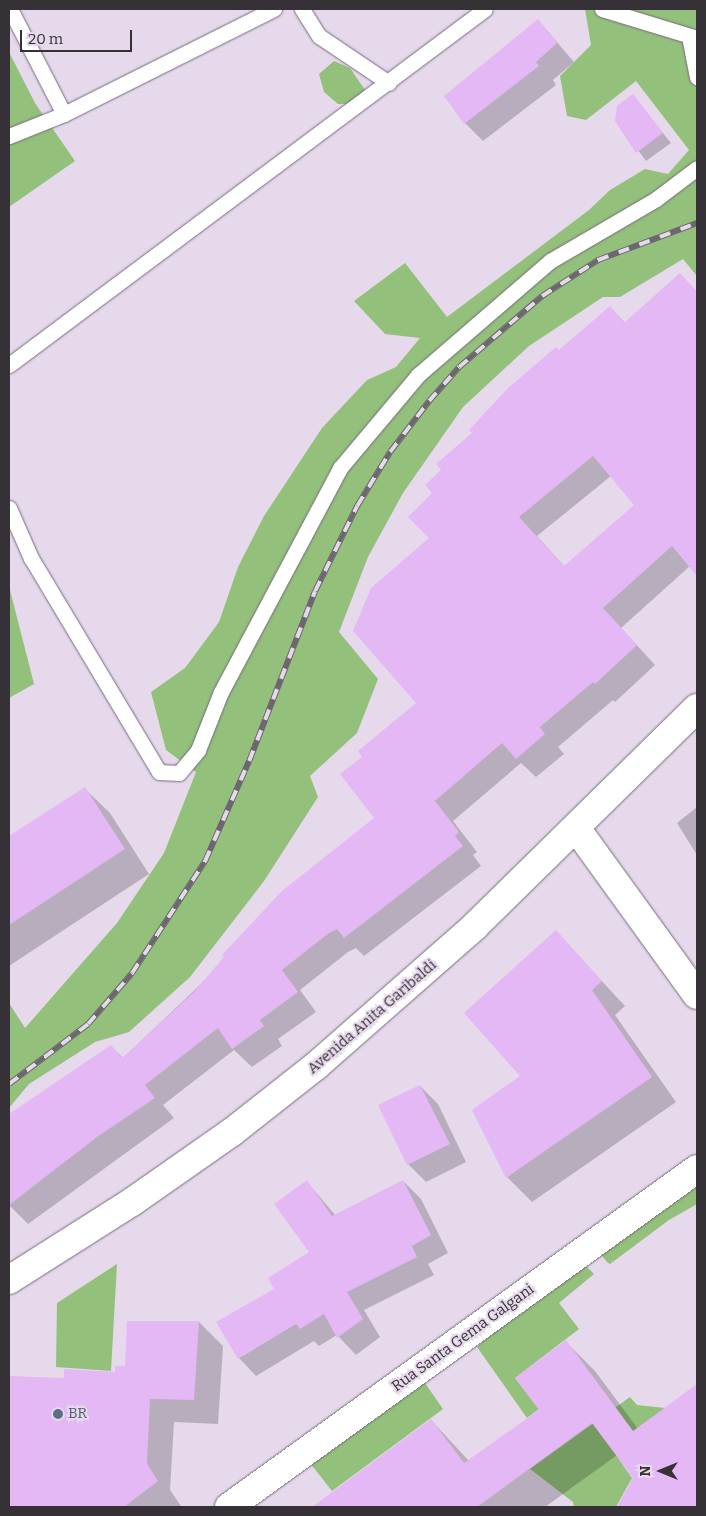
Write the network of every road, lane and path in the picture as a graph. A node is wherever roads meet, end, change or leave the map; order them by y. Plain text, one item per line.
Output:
1 (10, 9) edge
2 (274, 9) edge
3 (302, 9) edge
4 (485, 9) edge
5 (602, 9) edge
6 (693, 37) edge
7 (697, 77) edge
8 (389, 83) junction
9 (64, 114) junction
10 (9, 136) edge
11 (697, 168) edge
12 (9, 365) edge
13 (9, 508) edge
14 (697, 708) edge
15 (576, 828) junction
16 (697, 995) edge
17 (697, 1169) edge
18 (9, 1280) edge
19 (229, 1507) edge

1 - 9 lane
2 - 9 lane
3 - 8 lane
4 - 8 lane
5 - 6 lane
6 - 7 lane
8 - 12 lane
9 - 10 lane
11 - 13 lane
14 - 15 main road, Avenida Anita Garibaldi
15 - 16 main road
15 - 18 main road, Avenida Anita Garibaldi
17 - 19 main road, Rua Santa Gema Galgani

